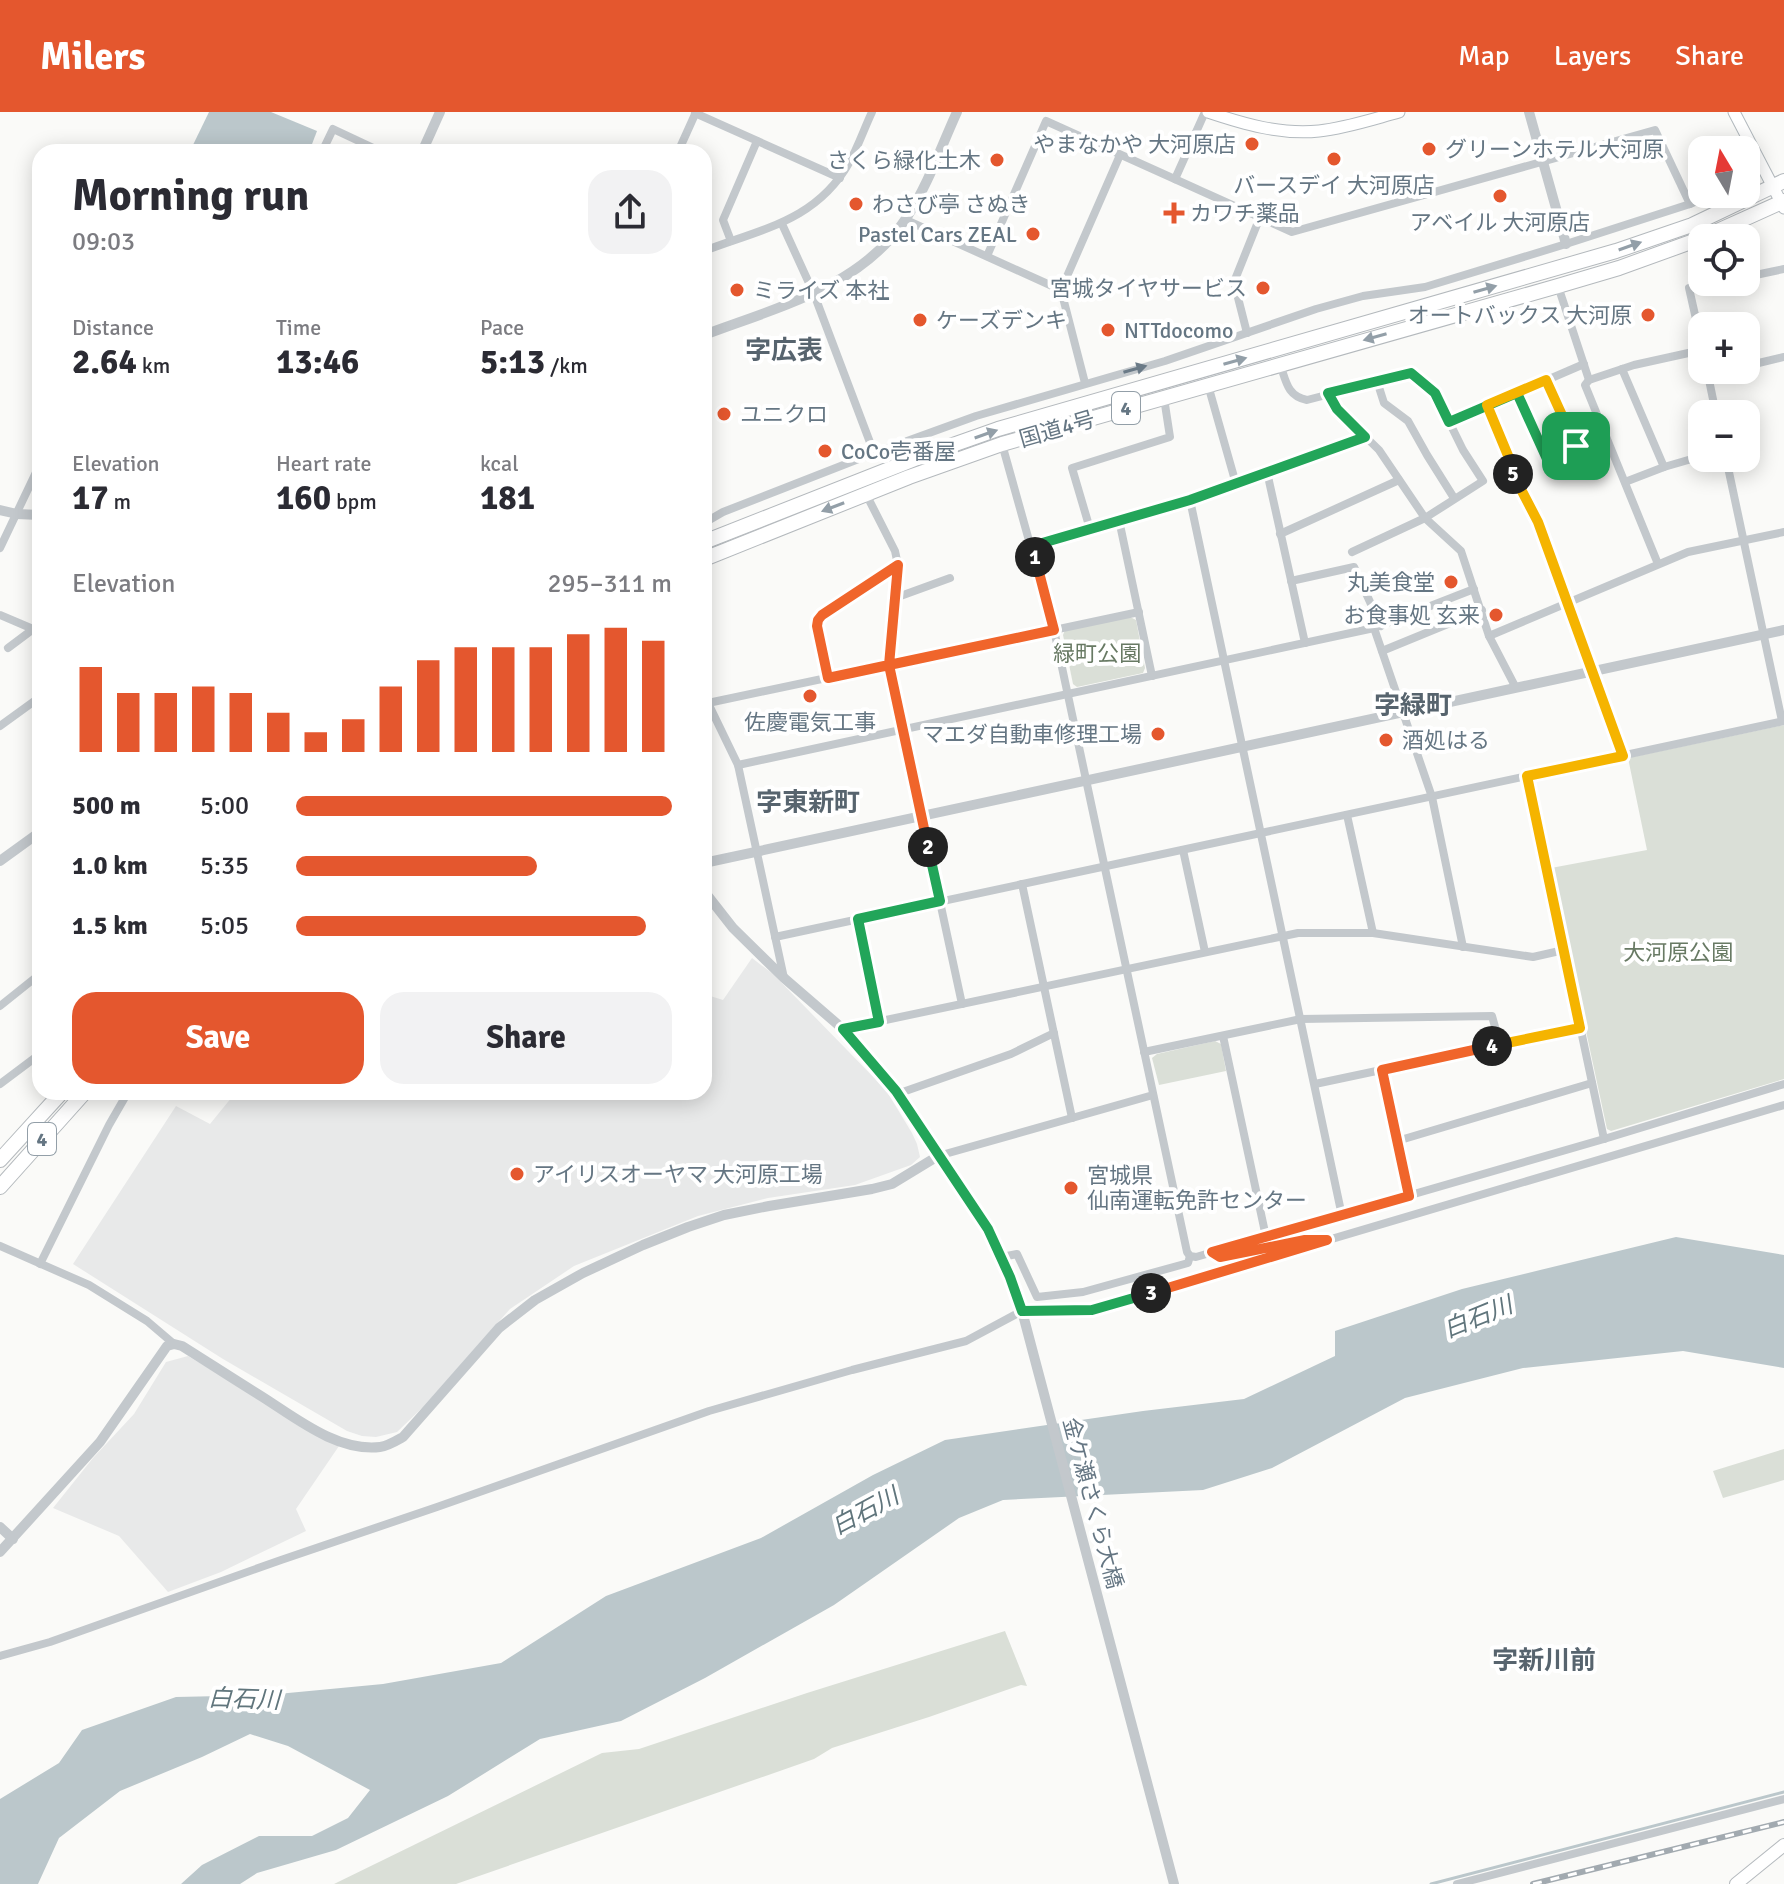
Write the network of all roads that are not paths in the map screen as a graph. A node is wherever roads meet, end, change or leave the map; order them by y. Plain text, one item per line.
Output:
1 (440, 112) edge
2 (860, 112) edge
3 (957, 112) edge
4 (1207, 112) edge
5 (1399, 112) edge
6 (1529, 112) edge
7 (1734, 112) edge
8 (696, 113) edge
9 (871, 114) edge
10 (757, 141) junction
11 (326, 144) edge
12 (365, 144) edge
13 (426, 144) edge
14 (682, 144) edge
15 (1120, 155) junction
16 (1543, 161) junction
17 (840, 178) junction
18 (1175, 179) junction
19 (1778, 184) edge
20 (1688, 200) edge
21 (1783, 204) edge
22 (1688, 205) edge
23 (1260, 217) junction
24 (906, 220) junction
25 (782, 224) junction
26 (1735, 224) edge
27 (731, 241) junction
28 (1688, 243) edge
29 (1566, 244) junction
30 (712, 248) edge
31 (987, 256) junction
32 (1784, 269) edge
33 (1760, 274) edge
34 (1558, 286) junction
35 (1061, 290) junction
36 (814, 294) junction
37 (712, 332) edge
38 (1247, 333) junction
39 (1688, 352) edge
40 (1784, 357) edge
41 (1760, 363) edge
42 (1280, 364) junction
43 (1584, 364) junction
44 (1622, 369) junction
45 (1546, 380) junction
46 (1589, 380) junction
47 (1377, 381) junction
48 (1085, 383) junction
49 (1208, 385) junction
50 (1328, 393) junction
51 (1517, 393) junction
52 (1164, 398) junction
53 (1487, 405) junction
54 (1449, 422) junction
55 (1365, 437) junction
56 (1002, 444) junction
57 (874, 453) junction
58 (1688, 460) edge
59 (1664, 467) junction
60 (1267, 472) junction
61 (1729, 472) edge
62 (1399, 480) junction
63 (32, 481) edge
64 (1625, 482) junction
65 (1236, 484) junction
66 (866, 494) junction
67 (1454, 498) junction
68 (1190, 500) junction
69 (0, 510) edge
70 (17, 514) junction
71 (32, 515) edge
72 (712, 518) edge
73 (1425, 518) junction
74 (1119, 520) junction
75 (1090, 529) junction
76 (1784, 532) edge
77 (1280, 534) junction
78 (712, 539) edge
79 (1744, 541) junction
80 (1032, 546) junction
81 (0, 548) edge
82 (1352, 552) dead end
83 (712, 556) edge
84 (1658, 564) junction
85 (898, 565) junction
86 (950, 578) dead end
87 (1291, 581) junction
88 (1474, 589) junction
89 (895, 598) junction
90 (1567, 604) junction
91 (1482, 610) junction
92 (1139, 612) junction
93 (0, 615) edge
94 (32, 625) edge
95 (1377, 627) junction
96 (32, 630) edge
97 (1054, 630) junction
98 (1784, 630) edge
99 (1764, 635) junction
100 (1489, 636) junction
101 (1305, 643) junction
102 (8, 648) dead end
103 (1382, 651) junction
104 (1224, 660) junction
105 (889, 665) junction
106 (1592, 672) junction
107 (1152, 676) junction
108 (828, 678) junction
109 (1516, 688) junction
110 (1068, 694) junction
111 (32, 703) edge
112 (712, 704) edge
113 (1403, 712) junction
114 (712, 716) edge
115 (1783, 721) edge
116 (0, 726) edge
117 (902, 730) junction
118 (1242, 747) junction
119 (1623, 756) junction
120 (738, 765) junction
121 (1527, 776) junction
122 (1086, 781) junction
123 (1432, 797) junction
124 (1347, 815) junction
125 (921, 816) junction
126 (1262, 834) junction
127 (32, 838) edge
128 (1183, 850) junction
129 (757, 851) junction
130 (0, 861) edge
131 (712, 861) edge
132 (1104, 867) junction
133 (1022, 884) junction
134 (712, 901) edge
135 (940, 901) junction
136 (858, 919) junction
137 (1373, 933) junction
138 (1283, 935) junction
139 (775, 937) junction
140 (1463, 947) junction
141 (1564, 950) junction
142 (1205, 952) junction
143 (1126, 969) junction
144 (784, 978) junction
145 (32, 980) edge
146 (1044, 987) junction
147 (962, 1004) junction
148 (0, 1006) edge
149 (1301, 1019) junction
150 (879, 1022) junction
151 (1580, 1028) junction
152 (843, 1029) junction
153 (1054, 1033) junction
154 (1223, 1036) junction
155 (1500, 1045) junction
156 (1144, 1052) junction
157 (32, 1060) edge
158 (1382, 1070) junction
159 (1592, 1083) junction
160 (0, 1084) edge
161 (1315, 1084) junction
162 (1784, 1084) edge
163 (897, 1094) junction
164 (1153, 1095) junction
165 (55, 1100) edge
166 (78, 1100) edge
167 (123, 1100) edge
168 (1784, 1105) edge
169 (1072, 1118) junction
170 (1604, 1139) junction
171 (1397, 1141) junction
172 (938, 1156) junction
173 (0, 1160) edge
174 (0, 1187) edge
175 (1409, 1196) junction
176 (1342, 1216) junction
177 (1266, 1237) junction
178 (1327, 1240) junction
179 (0, 1246) edge
180 (1212, 1252) junction
181 (1190, 1256) junction
182 (1002, 1257) junction
183 (40, 1264) junction
184 (1022, 1311) junction
185 (174, 1344) junction
186 (0, 1527) edge
187 (13, 1539) junction
188 (0, 1552) edge
189 (0, 1656) edge
190 (1784, 1799) edge
191 (1784, 1845) edge
192 (1174, 1884) edge
193 (1457, 1884) edge
194 (1736, 1884) edge

1 - 13 street
2 - 9 street
3 - 24 street
4 - 5 main road
4 - 18 street
6 - 16 street
7 - 19 main road
8 - 10 street
8 - 14 street
9 - 17 street
10 - 17 street
10 - 27 street
11 - 12 street
15 - 18 street
15 - 31 street
15 - 35 street
16 - 20 street
16 - 23 street
16 - 29 street
17 - 25 street
18 - 23 street
19 - 21 main road
78 -> 19 highway, 国道4号 / 4
21 - 26 highway, 4
22 - 29 street
23 - 38 street
24 - 31 street
24 - 36 street
25 - 27 street
25 - 36 street
27 - 30 street
28 - 34 highway, 4
29 - 38 street
31 - 35 street
32 - 33 street
34 -> 42 highway, 国道4号 / 4
34 - 43 street
35 - 48 street
36 - 37 street
36 - 57 street
48 -> 38 street
39 - 44 street
40 - 41 street
42 - 49 highway, 国道4号 / 4
42 - 50 street
43 - 45 street
43 - 46 street
44 - 46 street
44 - 59 street
45 - 51 street
45 - 51 street
46 - 64 street
47 - 50 street
47 - 54 street
47 - 67 street
48 - 57 street
49 - 52 highway, 国道4号 / 4
49 - 65 street
50 - 55 street
51 - 53 street
52 - 56 highway, 国道4号 / 4
52 - 75 street
53 - 54 street
53 - 90 street
54 - 67 street
55 - 60 street
55 - 62 street
56 - 66 highway, 国道4号 / 4
56 - 80 street
57 - 72 street
58 - 59 street
59 - 64 street
60 - 65 street
60 - 77 street
61 - 79 street
62 - 73 street
62 - 77 street
63 - 70 street
64 - 84 street
65 - 68 street
66 -> 83 highway, 国道4号 / 4
66 - 85 street
67 - 73 street
68 - 74 street
68 - 104 street
69 - 70 street
70 - 71 street
70 - 81 street
73 - 82 street
73 - 88 street
74 - 75 street
74 - 92 street
75 - 80 street
76 - 79 street
77 - 87 street
79 - 84 street
79 - 99 street
80 - 97 street
84 - 90 street
85 - 89 street
85 - 108 street
86 - 89 street
87 - 95 street
87 - 101 street
88 - 91 street
88 - 95 street
89 - 105 street
90 - 100 street
90 - 106 street
91 - 100 street
91 - 103 street
92 - 97 street
92 - 107 street
93 - 94 street
95 - 101 street
95 - 103 street
96 - 102 street
97 - 105 street
97 - 110 street
98 - 99 street
99 - 106 street
99 - 115 street
100 - 109 street
101 - 104 street
103 - 113 street
104 - 107 street
104 - 118 street
105 - 108 street
105 - 117 street
106 - 109 street
106 - 119 street
107 - 110 street
108 - 112 street
109 - 113 street
110 - 117 street
110 - 122 street
111 - 116 street
113 - 118 street
113 - 123 street
114 - 120 street
115 - 119 street
117 - 120 street
117 - 125 street
118 - 122 street
118 - 126 street
119 - 121 street
120 - 129 street
121 - 123 street
121 - 141 street
122 - 125 street
122 - 132 street
123 - 124 street
123 - 140 street
124 - 126 street
124 - 137 street
125 - 129 street
125 - 135 street
126 - 128 street
126 - 138 street
127 - 130 street
128 - 132 street
128 - 142 street
129 - 131 street
129 - 139 street
132 - 133 street
132 - 143 street
133 - 135 street
133 - 146 street
134 - 144 street, 金ケ瀬さくら大橋
135 - 136 street
135 - 147 street
136 - 139 street
136 - 150 street
137 - 138 street
137 - 140 street
138 - 142 street
138 - 149 street
139 - 144 street
140 - 141 street
141 - 151 street
142 - 143 street
143 - 146 street
143 - 156 street
144 - 152 street, 金ケ瀬さくら大橋
145 - 148 street
146 - 147 street
146 - 153 street
147 - 150 street
149 - 154 street
149 - 155 street
149 - 161 street
150 - 152 street
151 - 155 street
151 - 159 street
152 - 163 street, 金ケ瀬さくら大橋
153 - 163 street
153 - 169 street
154 - 156 street
154 - 177 street
155 - 158 street
156 - 164 street
157 - 160 street
158 - 161 street
158 - 171 street
159 - 170 street
159 - 171 street
161 - 176 street
162 - 170 street
163 - 172 street, 金ケ瀬さくら大橋
164 - 169 street
164 - 181 street
165 - 173 highway, 4
166 - 174 highway, 4
167 - 183 street
168 - 178 street
169 - 172 street
170 - 175 street
171 - 175 street
172 - 182 street, 金ケ瀬さくら大橋
172 - 185 street
175 - 176 street
176 - 177 street
177 - 180 street
178 - 180 street
178 - 184 street
179 - 183 street
180 - 181 street
181 - 182 street
182 - 184 street, 金ケ瀬さくら大橋
183 - 185 street
184 - 189 street
184 - 192 street, 金ケ瀬さくら大橋
185 - 187 street
186 - 187 street
187 - 188 street
190 - 193 street
191 - 194 main road

